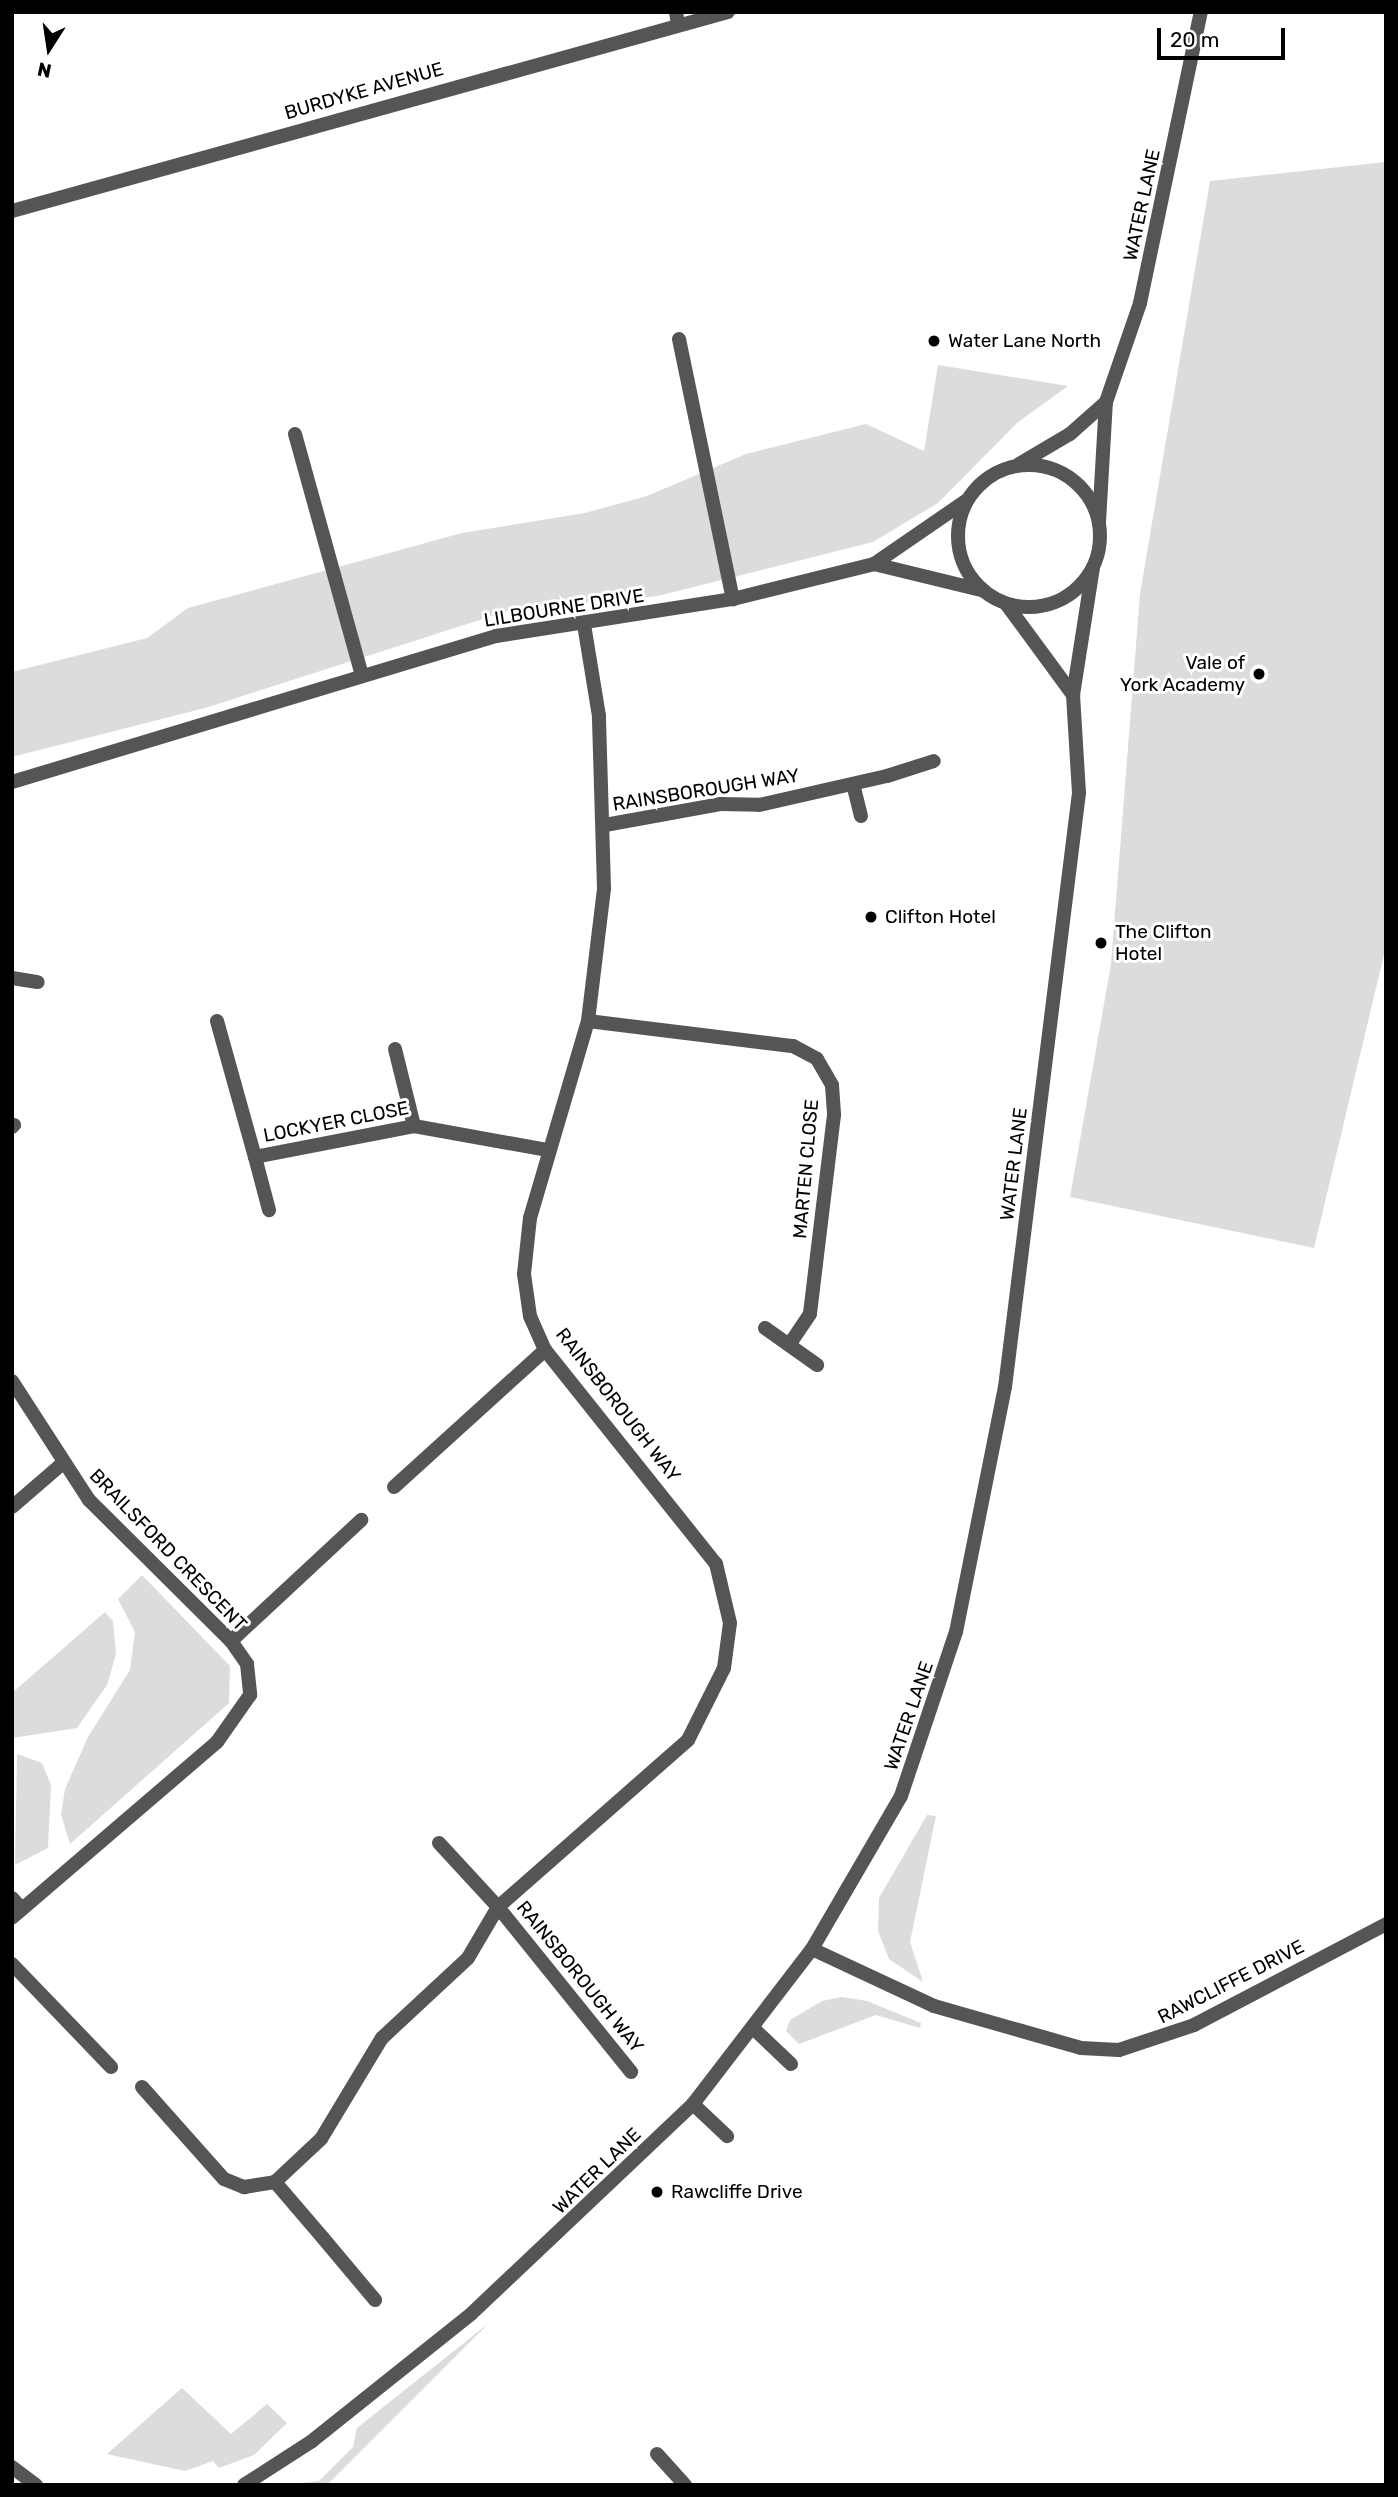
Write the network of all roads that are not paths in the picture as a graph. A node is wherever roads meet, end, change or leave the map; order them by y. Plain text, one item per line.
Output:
1 (728, 12) edge
2 (1201, 12) edge
3 (677, 18) edge
4 (12, 211) edge
5 (679, 339) dead end
6 (1106, 402) junction
7 (295, 434) dead end
8 (1016, 466) junction
9 (967, 500) junction
10 (1099, 522) junction
11 (874, 564) junction
12 (1093, 568) junction
13 (981, 590) junction
14 (733, 599) junction
15 (1007, 605) junction
16 (584, 624) junction
17 (362, 676) junction
18 (1073, 695) junction
19 (934, 761) dead end
20 (12, 782) edge
21 (853, 784) junction
22 (861, 816) dead end
23 (605, 825) junction
24 (12, 978) edge
25 (38, 982) dead end
26 (217, 1021) dead end
27 (587, 1021) junction
28 (395, 1049) dead end
29 (414, 1126) junction
30 (547, 1150) junction
31 (255, 1157) junction
32 (269, 1210) dead end
33 (765, 1328) dead end
34 (789, 1345) junction
35 (545, 1350) junction
36 (817, 1365) dead end
37 (12, 1381) edge
38 (63, 1463) junction
39 (394, 1487) dead end
40 (12, 1507) edge
41 (361, 1520) dead end
42 (231, 1641) junction
43 (439, 1843) dead end
44 (498, 1908) junction
45 (15, 1909) edge
46 (1386, 1924) edge
47 (812, 1949) junction
48 (12, 1964) edge
49 (754, 2029) junction
50 (791, 2064) dead end
51 (111, 2067) dead end
52 (631, 2072) dead end
53 (142, 2087) dead end
54 (694, 2104) junction
55 (727, 2136) dead end
56 (275, 2182) junction
57 (375, 2300) dead end
58 (657, 2454) dead end
59 (12, 2467) edge
60 (36, 2485) edge
61 (244, 2485) edge
62 (685, 2485) edge

1 - 3 street, BURDYKE AVENUE
2 - 6 street, WATER LANE
3 - 4 street, BURDYKE AVENUE
5 - 14 street
6 - 8 street, WATER LANE
6 - 10 street, WATER LANE
7 - 17 street
8 - 9 street
8 - 10 street
9 - 11 street, LILBOURNE DRIVE
9 - 13 street
10 - 12 street
11 - 13 street, LILBOURNE DRIVE
11 - 14 street, LILBOURNE DRIVE
12 - 15 street
12 - 18 street, WATER LANE
13 - 15 street
14 - 16 street, LILBOURNE DRIVE
15 - 18 street
16 - 17 street, LILBOURNE DRIVE
16 - 23 street, RAINSBOROUGH WAY
17 - 20 street, LILBOURNE DRIVE
18 - 47 street, WATER LANE
19 - 21 street, RAINSBOROUGH WAY
21 - 22 street
21 - 23 street, RAINSBOROUGH WAY
23 - 27 street, RAINSBOROUGH WAY
24 - 25 street
26 - 31 street, LOCKYER CLOSE
27 - 30 street, RAINSBOROUGH WAY
27 - 34 street, MARTEN CLOSE
28 - 29 street
29 - 30 street, LOCKYER CLOSE
29 - 31 street, LOCKYER CLOSE
30 - 35 street, RAINSBOROUGH WAY
31 - 32 street, LOCKYER CLOSE
33 - 34 street
34 - 36 street
35 - 39 street
35 - 44 street, RAINSBOROUGH WAY
37 - 38 street, BRAILSFORD CRESCENT
38 - 40 street
38 - 42 street, BRAILSFORD CRESCENT
41 - 42 street
42 - 45 street, BRAILSFORD CRESCENT
43 - 44 street
44 - 52 street, RAINSBOROUGH WAY
44 - 56 street, RAINSBOROUGH WAY
46 - 47 street, RAWCLIFFE DRIVE
47 - 49 street, WATER LANE
48 - 51 street
49 - 50 street
49 - 54 street, WATER LANE
53 - 56 street
54 - 55 street
54 - 61 street, WATER LANE
56 - 57 street
58 - 62 street
59 - 60 street

